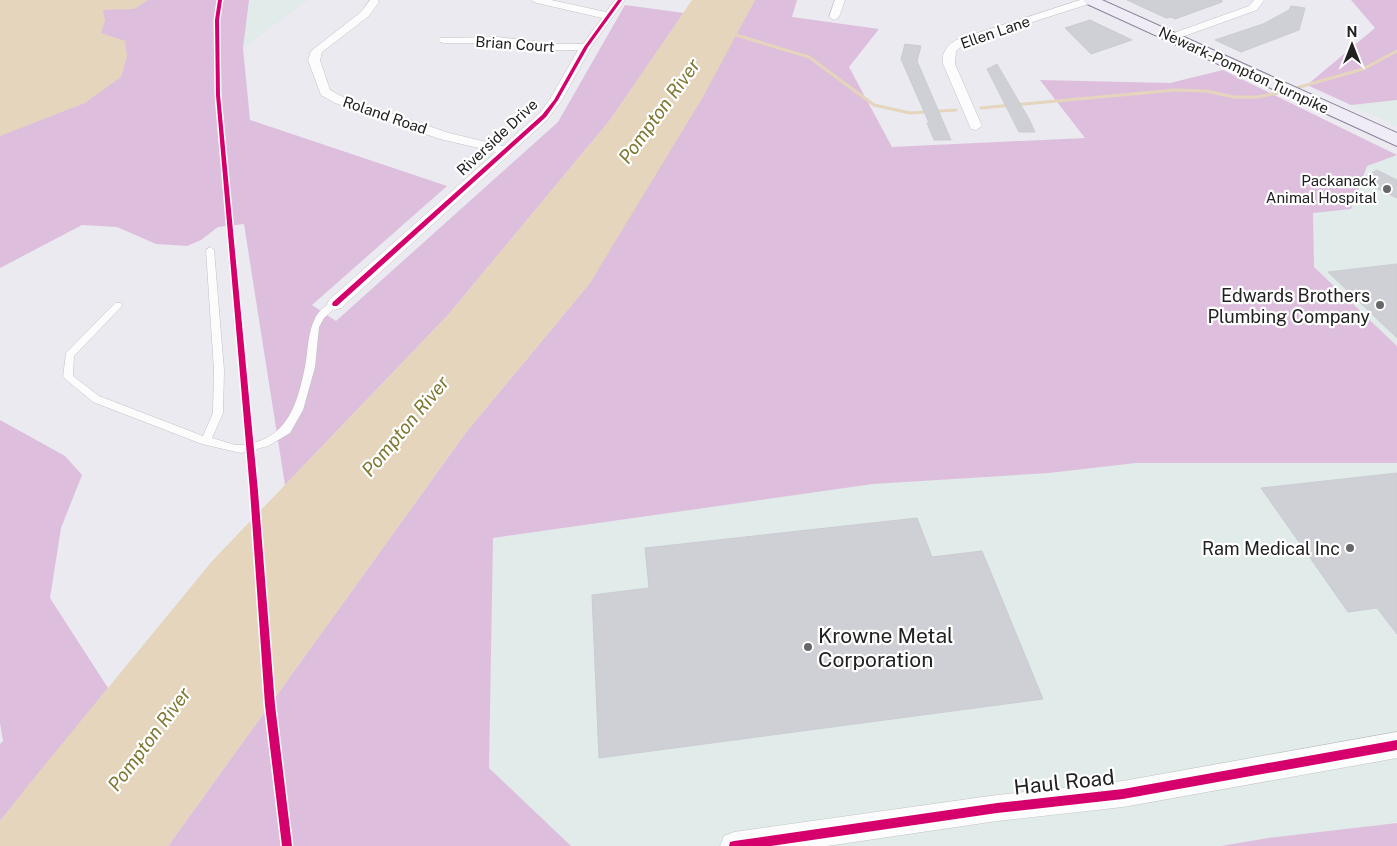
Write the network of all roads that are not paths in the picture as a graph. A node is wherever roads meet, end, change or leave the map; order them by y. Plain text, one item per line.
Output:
1 (537, 0) edge
2 (620, 0) edge
3 (840, 0) edge
4 (1091, 0) edge
5 (1259, 0) edge
6 (374, 2) dead end
7 (608, 16) junction
8 (834, 17) dead end
9 (1172, 37) junction
10 (444, 40) dead end
11 (586, 48) junction
12 (976, 126) dead end
13 (1397, 140) edge
14 (504, 150) junction
15 (210, 250) dead end
16 (334, 304) joint
17 (118, 305) dead end
18 (206, 441) junction
19 (1397, 745) edge
20 (734, 846) edge

1 - 7 street
2 - 7 street, Riverside Drive
3 - 8 street
4 - 9 main road, Newark-Pompton Turnpike
4 - 12 street, Ellen Lane
5 - 9 street
6 - 14 street, Roland Road
7 - 11 street, Riverside Drive
9 - 13 main road, Newark-Pompton Turnpike
10 - 11 street, Brian Court
11 - 14 street, Riverside Drive
14 - 16 street, Riverside Drive
15 - 18 lane
16 - 18 lane
17 - 18 lane
19 - 20 street, Haul Road

